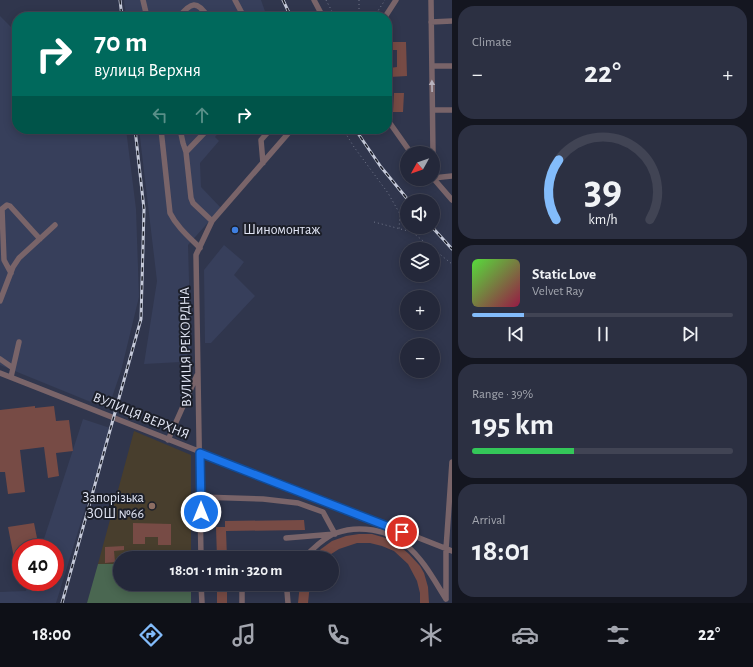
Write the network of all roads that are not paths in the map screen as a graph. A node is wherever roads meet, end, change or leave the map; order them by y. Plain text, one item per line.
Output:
1 (143, 0) edge
2 (235, 0) edge
3 (314, 0) edge
4 (396, 0) edge
5 (431, 0) edge
6 (146, 12) edge
7 (183, 12) edge
8 (205, 12) edge
9 (241, 12) edge
10 (320, 12) edge
11 (388, 12) edge
12 (452, 21) edge
13 (431, 22) junction
14 (432, 66) junction
15 (452, 66) edge
16 (433, 110) junction
17 (452, 110) edge
18 (392, 126) edge
19 (162, 134) edge
20 (181, 134) edge
21 (203, 134) edge
22 (266, 134) edge
23 (288, 134) edge
24 (406, 146) edge
25 (433, 146) edge
26 (186, 152) junction
27 (263, 163) junction
28 (452, 176) edge
29 (440, 177) edge
30 (440, 186) edge
31 (452, 200) edge
32 (212, 221) junction
33 (55, 225) dead end
34 (40, 239) junction
35 (200, 248) junction
36 (11, 273) junction
37 (0, 301) edge
38 (19, 342) dead end
39 (0, 360) edge
40 (13, 368) junction
41 (0, 373) edge
42 (198, 373) junction
43 (11, 377) junction
44 (168, 440) junction
45 (200, 453) junction
46 (452, 466) edge
47 (200, 497) junction
48 (335, 534) junction
49 (286, 538) dead end
50 (446, 549) junction
51 (201, 551) edge
52 (310, 551) edge
53 (452, 551) edge
54 (201, 591) edge
55 (242, 591) edge
56 (287, 591) edge
57 (446, 601) edge
58 (202, 603) edge
59 (242, 603) edge
60 (288, 603) edge

1 - 6 street
2 - 9 street
3 - 10 street
4 - 11 street
5 - 13 street
7 - 8 street
12 - 13 street
13 - 14 street
14 - 15 street
16 -> 14 street
16 - 17 street
16 - 25 street
18 - 24 street
19 - 35 street
20 - 26 street
21 - 26 street
22 - 27 street
23 - 27 street
26 - 32 street
27 - 32 street
28 - 29 street
30 - 31 street
32 - 35 street
33 - 34 street
34 - 36 street
34 - 36 street
35 - 42 street, ВУЛИЦЯ РЕКОРДНА
36 - 37 street
38 - 40 street
39 - 40 street
40 - 43 street
41 - 43 street, ВУЛИЦЯ ВЕРХНЯ
42 - 44 street
42 - 45 street, ВУЛИЦЯ РЕКОРДНА
43 - 44 street, ВУЛИЦЯ ВЕРХНЯ
44 - 45 street, ВУЛИЦЯ ВЕРХНЯ
45 - 47 street, ВУЛИЦЯ РЕКОРДНА
45 - 50 street, ВУЛИЦЯ ВЕРХНЯ
46 - 50 street
47 - 48 street
47 - 51 street, ВУЛИЦЯ РЕКОРДНА
48 - 49 street
48 - 52 street
48 - 57 street
50 - 53 street, ВУЛИЦЯ ВЕРХНЯ
50 - 57 street
54 - 58 street
55 - 59 street
56 - 60 street

